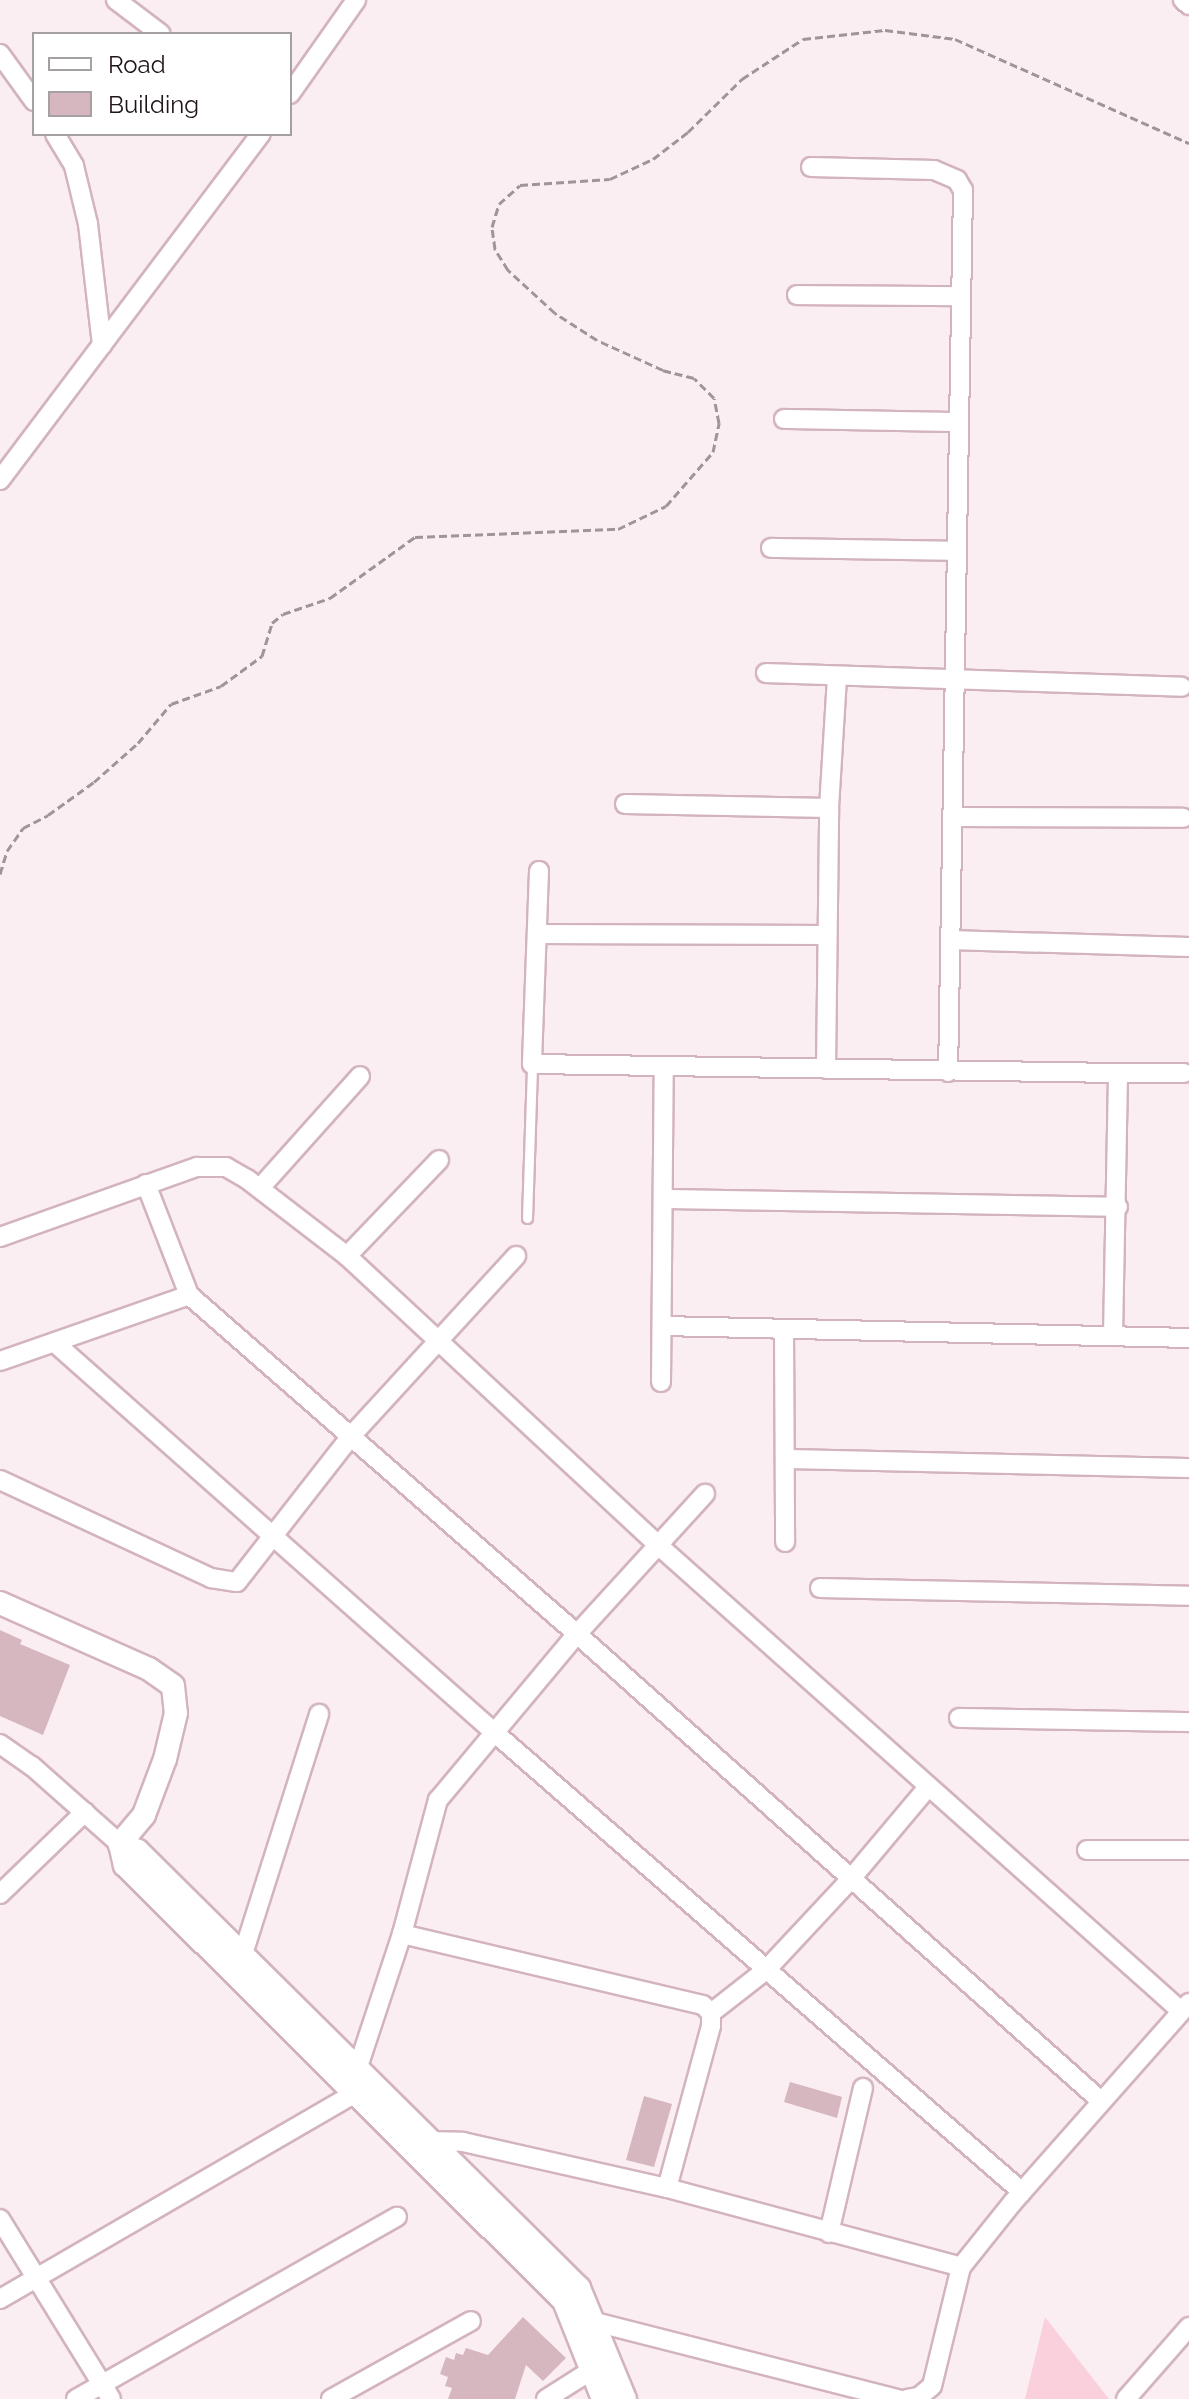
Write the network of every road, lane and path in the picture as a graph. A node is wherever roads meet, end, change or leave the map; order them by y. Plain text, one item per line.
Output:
1 (117, 0) edge
2 (356, 0) edge
3 (1183, 0) edge
4 (1189, 5) edge
5 (158, 32) edge
6 (0, 54) edge
7 (292, 91) edge
8 (32, 98) edge
9 (56, 136) edge
10 (259, 136) edge
11 (1189, 143) edge
12 (811, 167) dead end
13 (797, 295) dead end
14 (959, 296) junction
15 (102, 345) junction
16 (784, 419) dead end
17 (958, 422) junction
18 (0, 480) edge
19 (771, 548) dead end
20 (957, 551) junction
21 (766, 673) dead end
22 (837, 676) junction
23 (957, 679) junction
24 (1182, 687) dead end
25 (625, 804) dead end
26 (829, 808) junction
27 (953, 817) junction
28 (1183, 818) dead end
29 (539, 871) dead end
30 (0, 874) edge
31 (537, 934) junction
32 (827, 935) junction
33 (950, 940) junction
34 (1189, 947) edge
35 (532, 1064) junction
36 (664, 1066) junction
37 (826, 1069) junction
38 (948, 1072) junction
39 (1118, 1073) junction
40 (1184, 1073) dead end
41 (360, 1076) dead end
42 (439, 1160) dead end
43 (146, 1184) junction
44 (260, 1188) junction
45 (663, 1199) junction
46 (1118, 1207) junction
47 (527, 1218) dead end
48 (0, 1237) edge
49 (347, 1256) junction
50 (516, 1256) dead end
51 (189, 1295) junction
52 (662, 1326) junction
53 (784, 1329) junction
54 (1113, 1336) junction
55 (1189, 1338) edge
56 (55, 1343) junction
57 (437, 1343) junction
58 (0, 1361) edge
59 (661, 1382) dead end
60 (352, 1435) junction
61 (787, 1459) junction
62 (1189, 1468) edge
63 (0, 1480) edge
64 (705, 1494) dead end
65 (274, 1535) junction
66 (785, 1542) dead end
67 (658, 1545) junction
68 (820, 1588) dead end
69 (1189, 1596) edge
70 (0, 1603) edge
71 (577, 1634) junction
72 (319, 1714) dead end
73 (959, 1718) dead end
74 (1189, 1722) edge
75 (495, 1733) junction
76 (0, 1744) edge
77 (928, 1787) junction
78 (85, 1812) junction
79 (120, 1844) junction
80 (1087, 1850) dead end
81 (1189, 1850) edge
82 (850, 1880) junction
83 (0, 1894) edge
84 (402, 1934) junction
85 (243, 1954) junction
86 (766, 1970) junction
87 (1185, 2007) edge
88 (711, 2013) junction
89 (358, 2067) junction
90 (863, 2088) dead end
91 (355, 2093) junction
92 (1101, 2101) junction
93 (419, 2143) junction
94 (667, 2188) junction
95 (1022, 2192) junction
96 (397, 2217) dead end
97 (0, 2219) edge
98 (829, 2233) junction
99 (961, 2267) junction
100 (34, 2279) junction
101 (0, 2299) edge
102 (471, 2321) dead end
103 (595, 2322) junction
104 (1189, 2327) edge
105 (592, 2370) junction
106 (101, 2383) junction
107 (76, 2399) edge
108 (111, 2399) edge
109 (331, 2399) edge
110 (546, 2399) edge
111 (603, 2399) edge
112 (625, 2399) edge
113 (898, 2399) edge
114 (907, 2399) edge
115 (1126, 2399) edge

1 - 5 street
2 - 7 street
3 - 4 street
6 - 8 street
9 - 15 street
10 - 15 street
11 - 30 path
12 - 14 street
13 - 14 street
14 - 17 street
15 - 18 street
16 - 17 street
17 - 20 street
19 - 20 street
20 - 23 street
21 - 22 street
22 - 23 street
22 - 26 street
23 - 24 street
23 - 27 street
25 - 26 street
26 - 32 street
27 - 28 street
27 - 33 street
29 - 31 street
31 - 32 street
31 - 35 street
32 - 37 street
33 - 34 street
33 - 38 street
35 - 36 street
35 - 47 lane
36 - 37 street
36 - 45 street
37 - 38 street
38 - 39 street
39 - 40 street
39 - 46 street
41 - 44 street
42 - 49 street
43 - 44 street
43 - 48 street
43 - 51 street
44 - 49 street
45 - 46 street
45 - 52 street
46 - 54 street
49 - 57 street
50 - 57 street
51 - 56 street
51 - 60 street
52 - 53 street
52 - 59 street
53 - 54 street
53 - 61 street
54 - 55 street
56 - 58 street
56 - 65 street
57 - 60 street
57 - 67 street
60 - 65 street
60 - 71 street
61 - 62 street
61 - 66 street
63 - 65 street
64 - 67 street
65 - 75 street
67 - 71 street
67 - 77 street
68 - 69 street
70 - 79 street
71 - 75 street
71 - 82 street
72 - 85 street
73 - 74 street
75 - 84 street
75 - 86 street
76 - 78 street
77 - 82 street
77 - 87 street
78 - 79 street
78 - 83 street
79 - 85 street
79 - 91 street
80 - 81 street
82 - 86 street
82 - 92 street
84 - 88 street
84 - 89 street
85 - 89 street
86 - 88 street
86 - 95 street
87 - 92 street
88 - 94 street
89 - 93 street
90 - 98 street
91 - 93 street
91 - 100 street
92 - 95 street
93 - 94 street
93 - 103 street
93 - 105 street
94 - 98 street
95 - 99 street
96 - 106 street
97 - 100 street
98 - 99 street
99 - 114 street
100 - 101 street
100 - 106 street
102 - 109 street
103 - 112 street
103 - 113 street
104 - 115 street
105 - 110 street
105 - 111 street
106 - 107 street
106 - 108 street

